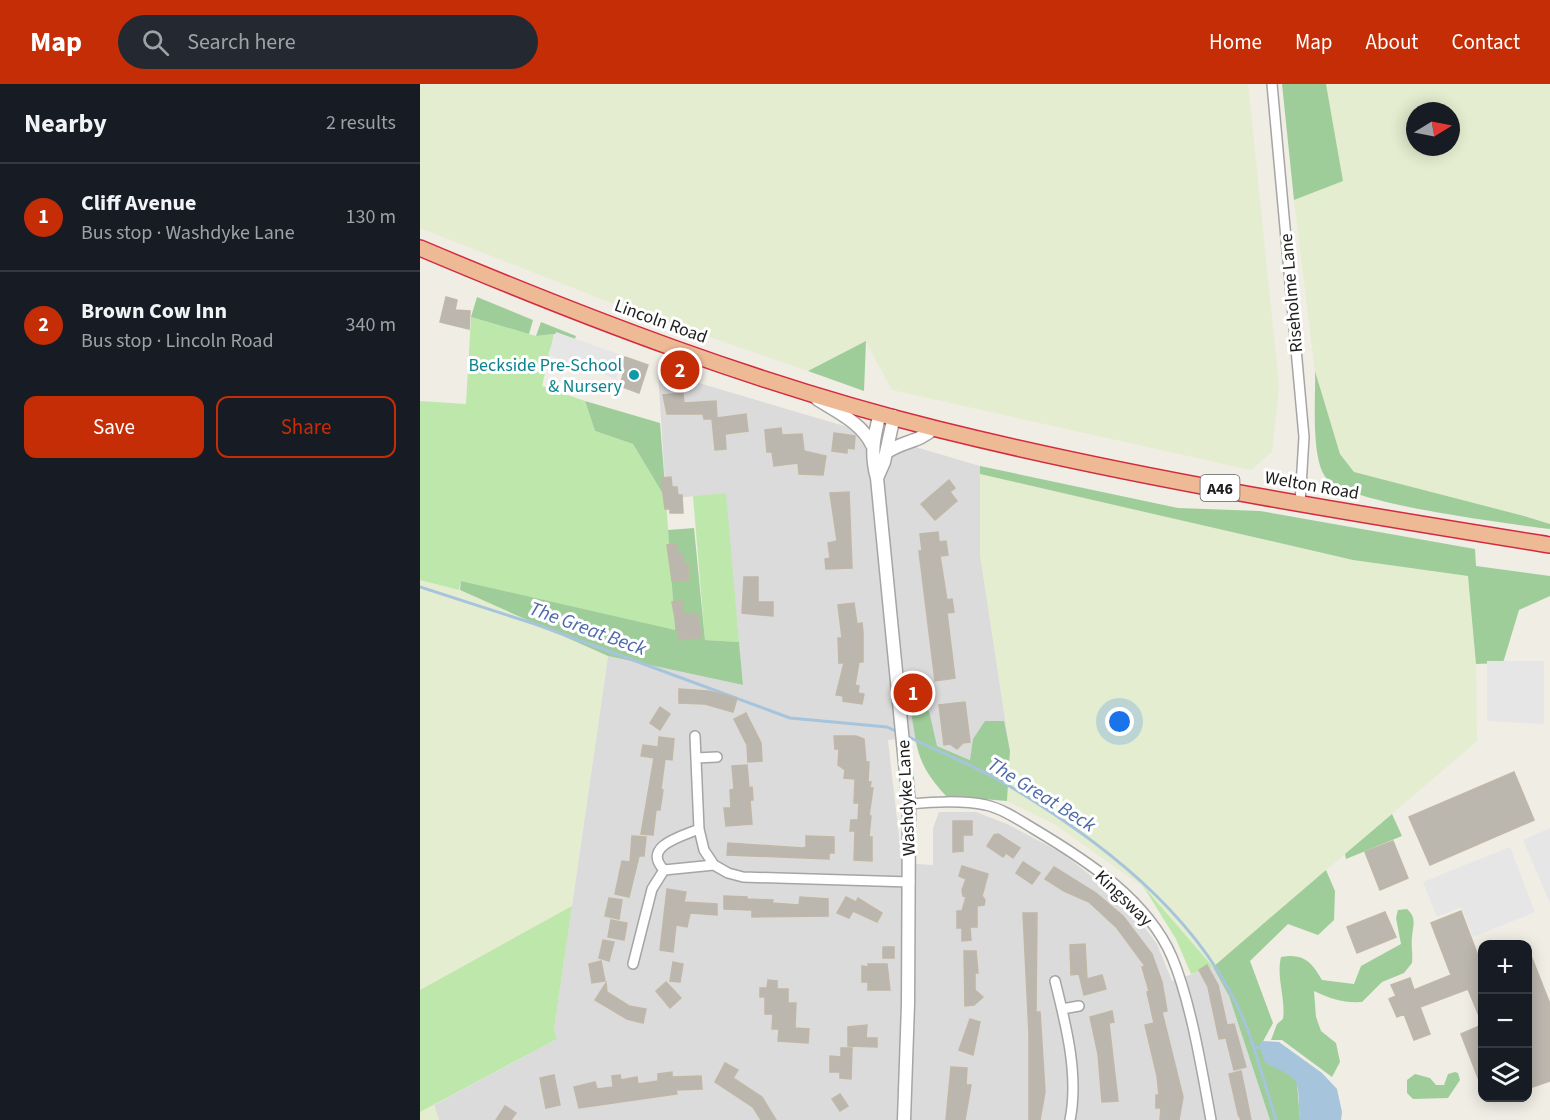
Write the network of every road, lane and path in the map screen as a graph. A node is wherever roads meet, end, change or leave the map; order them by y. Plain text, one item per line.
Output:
1 (1272, 84) edge
2 (420, 248) edge
3 (800, 389) junction
4 (887, 414) junction
5 (934, 428) junction
6 (872, 445) junction
7 (887, 452) junction
8 (876, 478) junction
9 (1300, 503) junction
10 (1550, 545) edge
11 (695, 736) dead end
12 (717, 757) dead end
13 (696, 758) junction
14 (909, 804) junction
15 (699, 830) junction
16 (714, 865) junction
17 (664, 870) junction
18 (910, 882) junction
19 (633, 964) dead end
20 (1055, 981) dead end
21 (1079, 1006) dead end
22 (1062, 1009) junction
23 (904, 1120) edge
24 (1070, 1120) edge
25 (1211, 1120) edge

1 - 9 street, Riseholme Lane
2 - 3 highway, Lincoln Road / A46
3 - 4 highway, Lincoln Road / A46
3 - 6 street
4 - 5 highway, Welton Road / A46
4 - 6 street, Washdyke Lane
4 - 7 street, Washdyke Lane
5 - 7 street
5 - 9 highway, Welton Road / A46
6 - 8 street, Washdyke Lane
7 - 8 street, Washdyke Lane
8 - 14 street, Washdyke Lane
9 - 10 highway, Welton Road / A46
11 - 13 street
12 - 13 street
13 - 15 street
14 - 18 street, Washdyke Lane
14 - 25 street, Kingsway
15 - 16 street
15 - 17 street
16 - 17 street
16 - 18 street
17 - 19 street
18 - 23 street, Washdyke Lane
20 - 22 street
21 - 22 street
22 - 24 street

